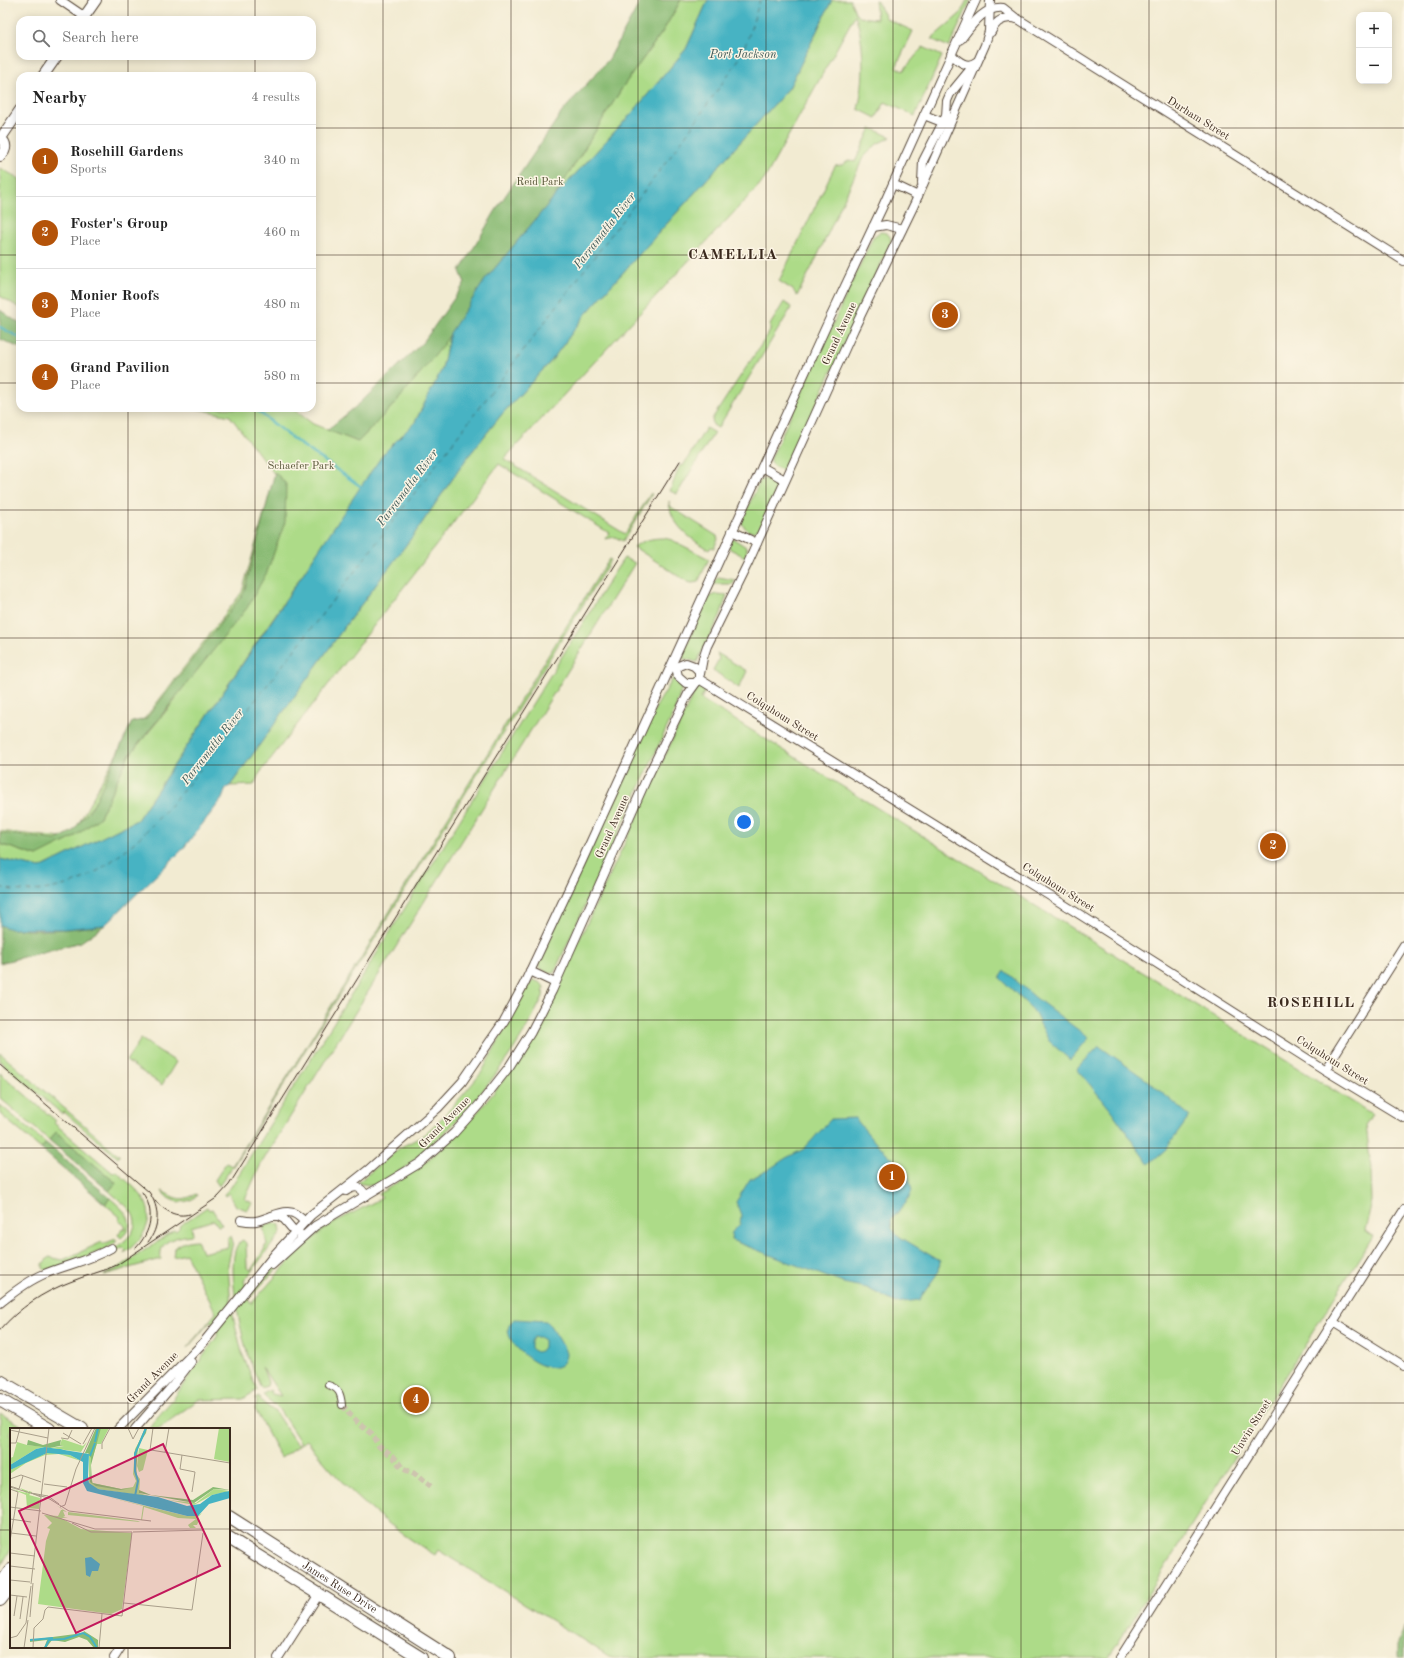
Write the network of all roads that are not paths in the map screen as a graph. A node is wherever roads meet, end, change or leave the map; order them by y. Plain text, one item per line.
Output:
1 (60, 0) edge
2 (96, 0) edge
3 (976, 0) edge
4 (990, 0) edge
5 (996, 0) edge
6 (990, 11) junction
7 (1009, 12) junction
8 (80, 16) edge
9 (84, 16) edge
10 (1018, 19) junction
11 (987, 41) junction
12 (952, 51) junction
13 (54, 60) edge
14 (978, 60) junction
15 (47, 72) edge
16 (924, 115) junction
17 (16, 116) edge
18 (946, 124) junction
19 (1, 138) edge
20 (0, 156) edge
21 (893, 184) junction
22 (920, 192) junction
23 (873, 227) junction
24 (902, 229) junction
25 (1404, 261) edge
26 (762, 467) junction
27 (785, 480) junction
28 (732, 531) junction
29 (757, 543) junction
30 (699, 602) junction
31 (675, 668) junction
32 (698, 678) junction
33 (648, 715) junction
34 (1404, 945) edge
35 (530, 971) junction
36 (555, 983) junction
37 (1325, 1070) junction
38 (1404, 1118) edge
39 (366, 1196) junction
40 (321, 1206) junction
41 (1404, 1210) edge
42 (271, 1216) junction
43 (241, 1220) dead end
44 (304, 1222) junction
45 (294, 1232) junction
46 (305, 1234) junction
47 (112, 1248) dead end
48 (247, 1290) junction
49 (0, 1303) edge
50 (1333, 1322) junction
51 (204, 1343) junction
52 (1404, 1366) edge
53 (0, 1381) edge
54 (328, 1384) dead end
55 (0, 1400) edge
56 (342, 1405) tunnel mouth
57 (47, 1428) edge
58 (80, 1428) edge
59 (119, 1428) edge
60 (136, 1428) edge
61 (230, 1518) edge
62 (230, 1539) edge
63 (10, 1571) edge
64 (0, 1585) edge
65 (10, 1587) edge
66 (319, 1594) junction
67 (0, 1600) edge
68 (120, 1648) edge
69 (114, 1658) edge
70 (278, 1658) edge
71 (421, 1658) edge
72 (450, 1658) edge
73 (1120, 1658) edge

1 - 8 street
2 - 9 street
3 - 12 street, Grand Avenue
4 - 6 street, Grand Avenue
5 - 7 street, Durham Street
6 - 7 street
6 - 11 street, Grand Avenue
6 - 12 street
7 - 10 street, Durham Street
10 - 11 street
10 - 25 street, Durham Street
11 - 14 street, Grand Avenue
12 - 14 street
12 - 16 street, Grand Avenue
13 - 15 street
14 - 18 street, Grand Avenue
14 - 18 street
16 - 18 street
16 - 21 street, Grand Avenue
17 - 19 street
18 - 22 street, Grand Avenue
19 - 20 street
21 - 22 street
21 - 23 street, Grand Avenue
22 - 24 street, Grand Avenue
23 - 24 street
23 - 26 street, Grand Avenue
24 - 27 street, Grand Avenue
26 - 27 street
26 - 28 street, Grand Avenue
27 - 29 street, Grand Avenue
28 - 29 street
28 - 30 street, Grand Avenue
29 - 32 street, Grand Avenue
30 - 31 street, Grand Avenue
30 - 33 street, Grand Avenue
31 - 32 street
31 - 32 street
31 - 33 street, Grand Avenue
32 - 36 street, Grand Avenue
32 - 37 street, Colquhoun Street
33 - 35 street, Grand Avenue
34 - 37 street
35 - 36 street
35 - 40 street, Grand Avenue
36 - 39 street, Grand Avenue
37 - 38 street, Colquhoun Street
39 - 40 street
39 - 46 street, Grand Avenue
40 - 44 street, Grand Avenue
41 - 50 street, Unwin Street
42 - 43 street
42 - 44 street
42 - 45 street
44 - 45 street, Grand Avenue
44 - 46 street
45 - 46 street
45 - 48 street, Grand Avenue
46 - 48 street, Grand Avenue
47 - 49 street
48 - 51 street, Grand Avenue
50 - 52 street
50 - 73 street, Unwin Street
51 - 59 street, Grand Avenue
51 - 60 street, Grand Avenue
53 - 58 main road
54 - 56 street
55 - 57 main road
61 - 72 main road, James Ruse Drive
62 - 66 main road, James Ruse Drive
63 - 64 main road
65 - 67 main road
66 - 70 street
66 - 71 main road, James Ruse Drive
68 - 69 street

